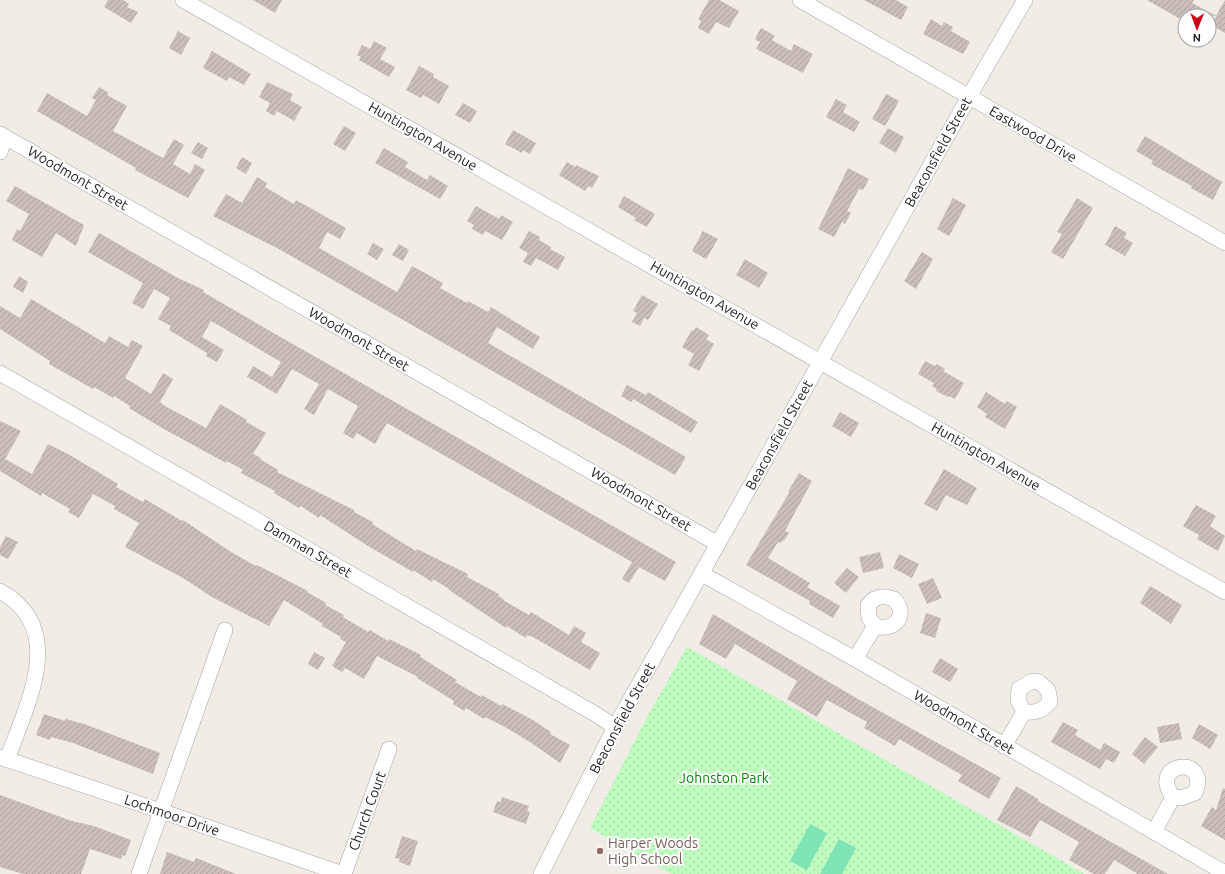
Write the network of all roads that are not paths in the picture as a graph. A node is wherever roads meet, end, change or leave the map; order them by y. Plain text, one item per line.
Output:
1 (183, 0) edge
2 (800, 0) edge
3 (1026, 0) edge
4 (970, 97) junction
5 (3, 136) edge
6 (0, 152) edge
7 (1225, 243) edge
8 (820, 361) junction
9 (0, 373) edge
10 (718, 544) junction
11 (702, 574) junction
12 (0, 591) edge
13 (1225, 592) edge
14 (875, 626) dead end
15 (225, 630) dead end
16 (855, 659) junction
17 (1024, 712) dead end
18 (615, 727) junction
19 (1004, 746) junction
20 (389, 749) dead end
21 (3, 758) edge
22 (1173, 797) dead end
23 (161, 810) junction
24 (1154, 832) junction
25 (1225, 872) edge
26 (140, 874) edge
27 (343, 874) edge
28 (541, 874) edge

1 - 8 street, Huntington Avenue
2 - 4 street, Eastwood Drive
3 - 4 street, Beaconsfield Street
4 - 7 street, Eastwood Drive
4 - 8 street, Beaconsfield Street
5 - 6 street
5 - 10 street, Woodmont Street
8 - 10 street, Beaconsfield Street
8 - 13 street, Huntington Avenue
9 - 18 street, Damman Street
10 - 11 street, Beaconsfield Street
11 - 16 street, Woodmont Street
11 - 18 street, Beaconsfield Street
12 - 21 street
14 - 16 street
15 - 23 street
16 - 19 street, Woodmont Street
17 - 19 street
18 - 28 street, Beaconsfield Street
19 - 24 street, Woodmont Street
20 - 27 street, Church Court
21 - 23 street, Lochmoor Drive
22 - 24 street
23 - 26 street
23 - 27 street, Lochmoor Drive
24 - 25 street, Woodmont Street

